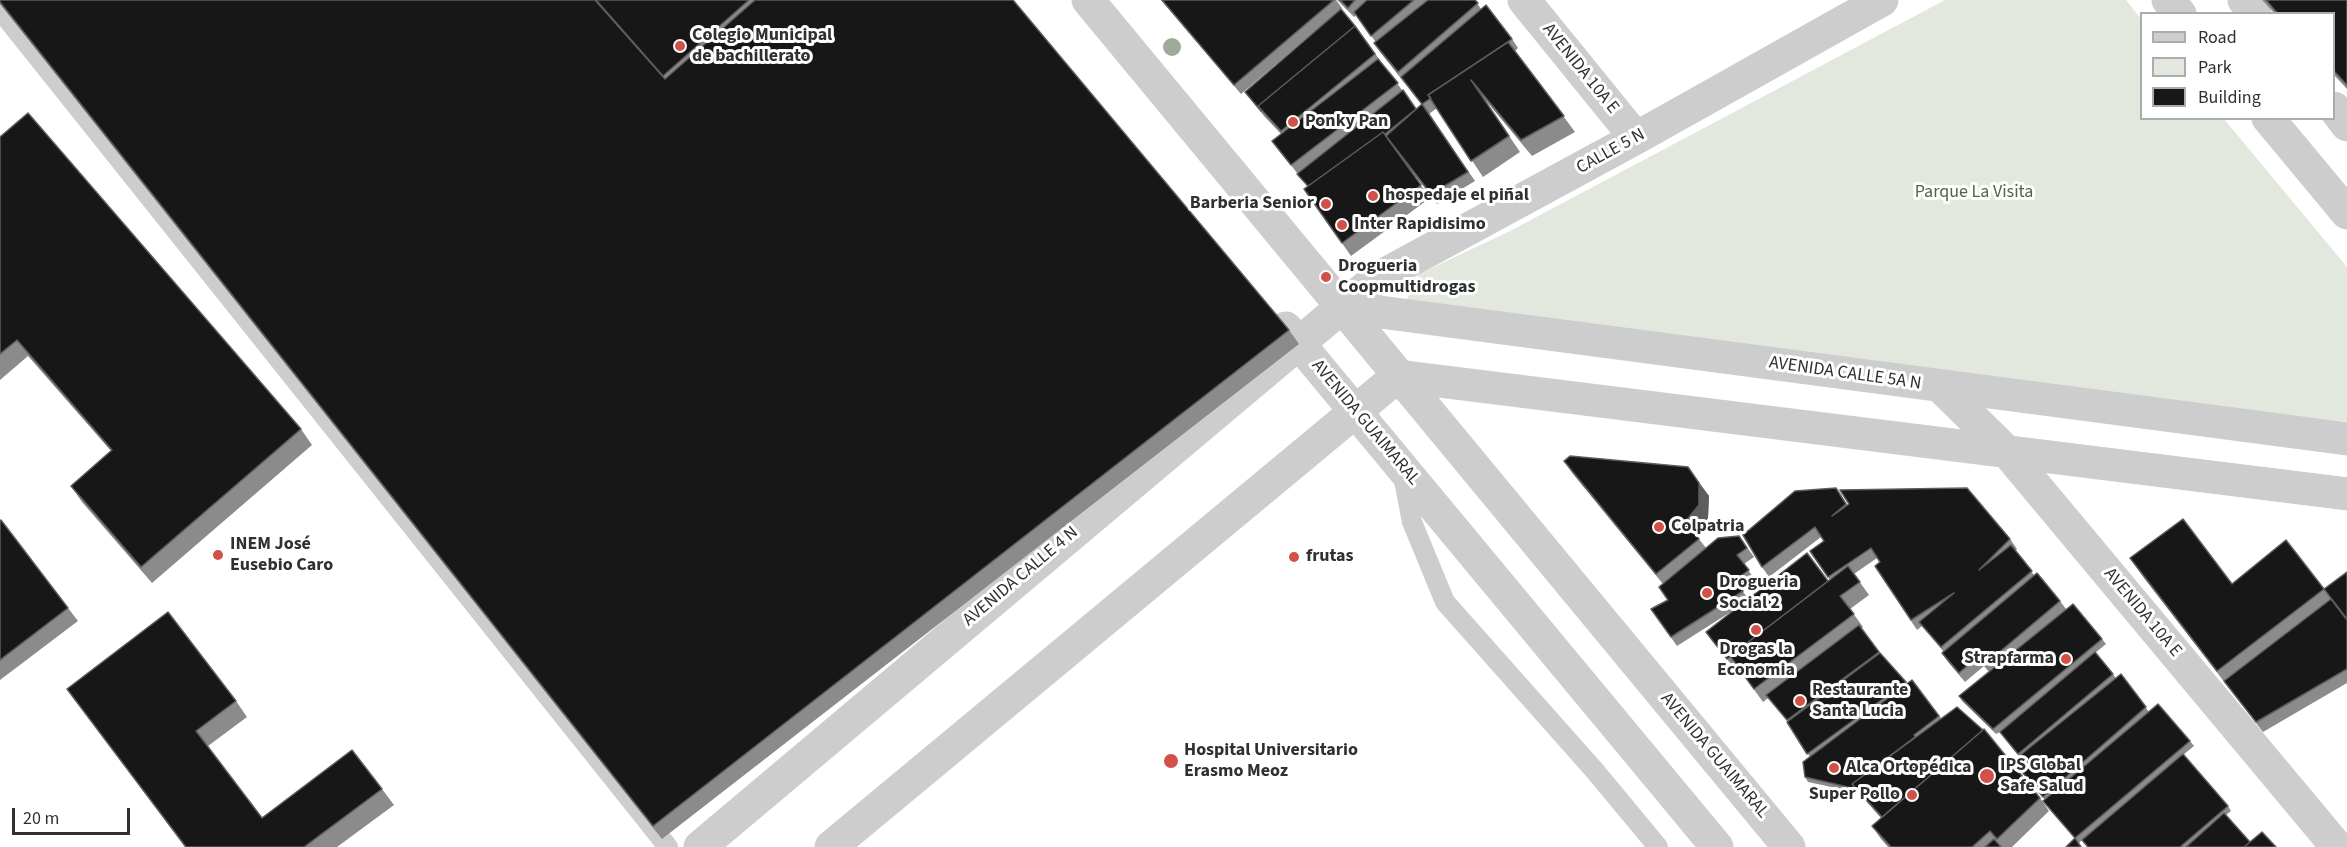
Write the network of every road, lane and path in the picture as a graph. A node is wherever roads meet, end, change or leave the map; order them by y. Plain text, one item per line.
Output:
1 (1088, 0) edge
2 (1524, 0) edge
3 (1882, 0) edge
4 (2168, 0) edge
5 (2244, 0) edge
6 (0, 9) edge
7 (2178, 12) edge
8 (2253, 12) edge
9 (2335, 109) edge
10 (2270, 120) edge
11 (2347, 125) edge
12 (1636, 138) junction
13 (2347, 213) edge
14 (1268, 307) edge
15 (1342, 307) junction
16 (1299, 344) junction
17 (1398, 376) junction
18 (1940, 386) junction
19 (1355, 411) junction
20 (2347, 439) edge
21 (2008, 453) junction
22 (1401, 467) junction
23 (2347, 494) edge
24 (668, 847) edge
25 (700, 847) edge
26 (831, 847) edge
27 (1658, 847) edge
28 (1717, 847) edge
29 (1789, 847) edge
30 (2337, 847) edge

1 - 15 street, AVENIDA GUAIMARAL
2 - 12 street, AVENIDA 10A E
3 - 12 street, CALLE 5 N
4 - 7 street
5 - 8 street
6 - 24 lane
9 - 11 street
10 - 13 street
12 - 15 street, CALLE 5 N
14 - 16 street, AVENIDA GUAIMARAL
15 - 16 street, AVENIDA CALLE 4 N
15 - 17 street, AVENIDA GUAIMARAL
15 - 18 street, AVENIDA CALLE 5A N
16 - 19 street, AVENIDA GUAIMARAL
16 - 25 street, AVENIDA CALLE 4 N
17 - 19 street
17 - 21 street
17 - 29 street, AVENIDA GUAIMARAL
18 - 20 street, AVENIDA CALLE 5A N
18 - 21 street, AVENIDA 10A E
19 - 22 street, AVENIDA GUAIMARAL
19 - 26 street
21 - 23 street
21 - 30 street, AVENIDA 10A E
22 - 27 lane
22 - 28 street, AVENIDA GUAIMARAL

